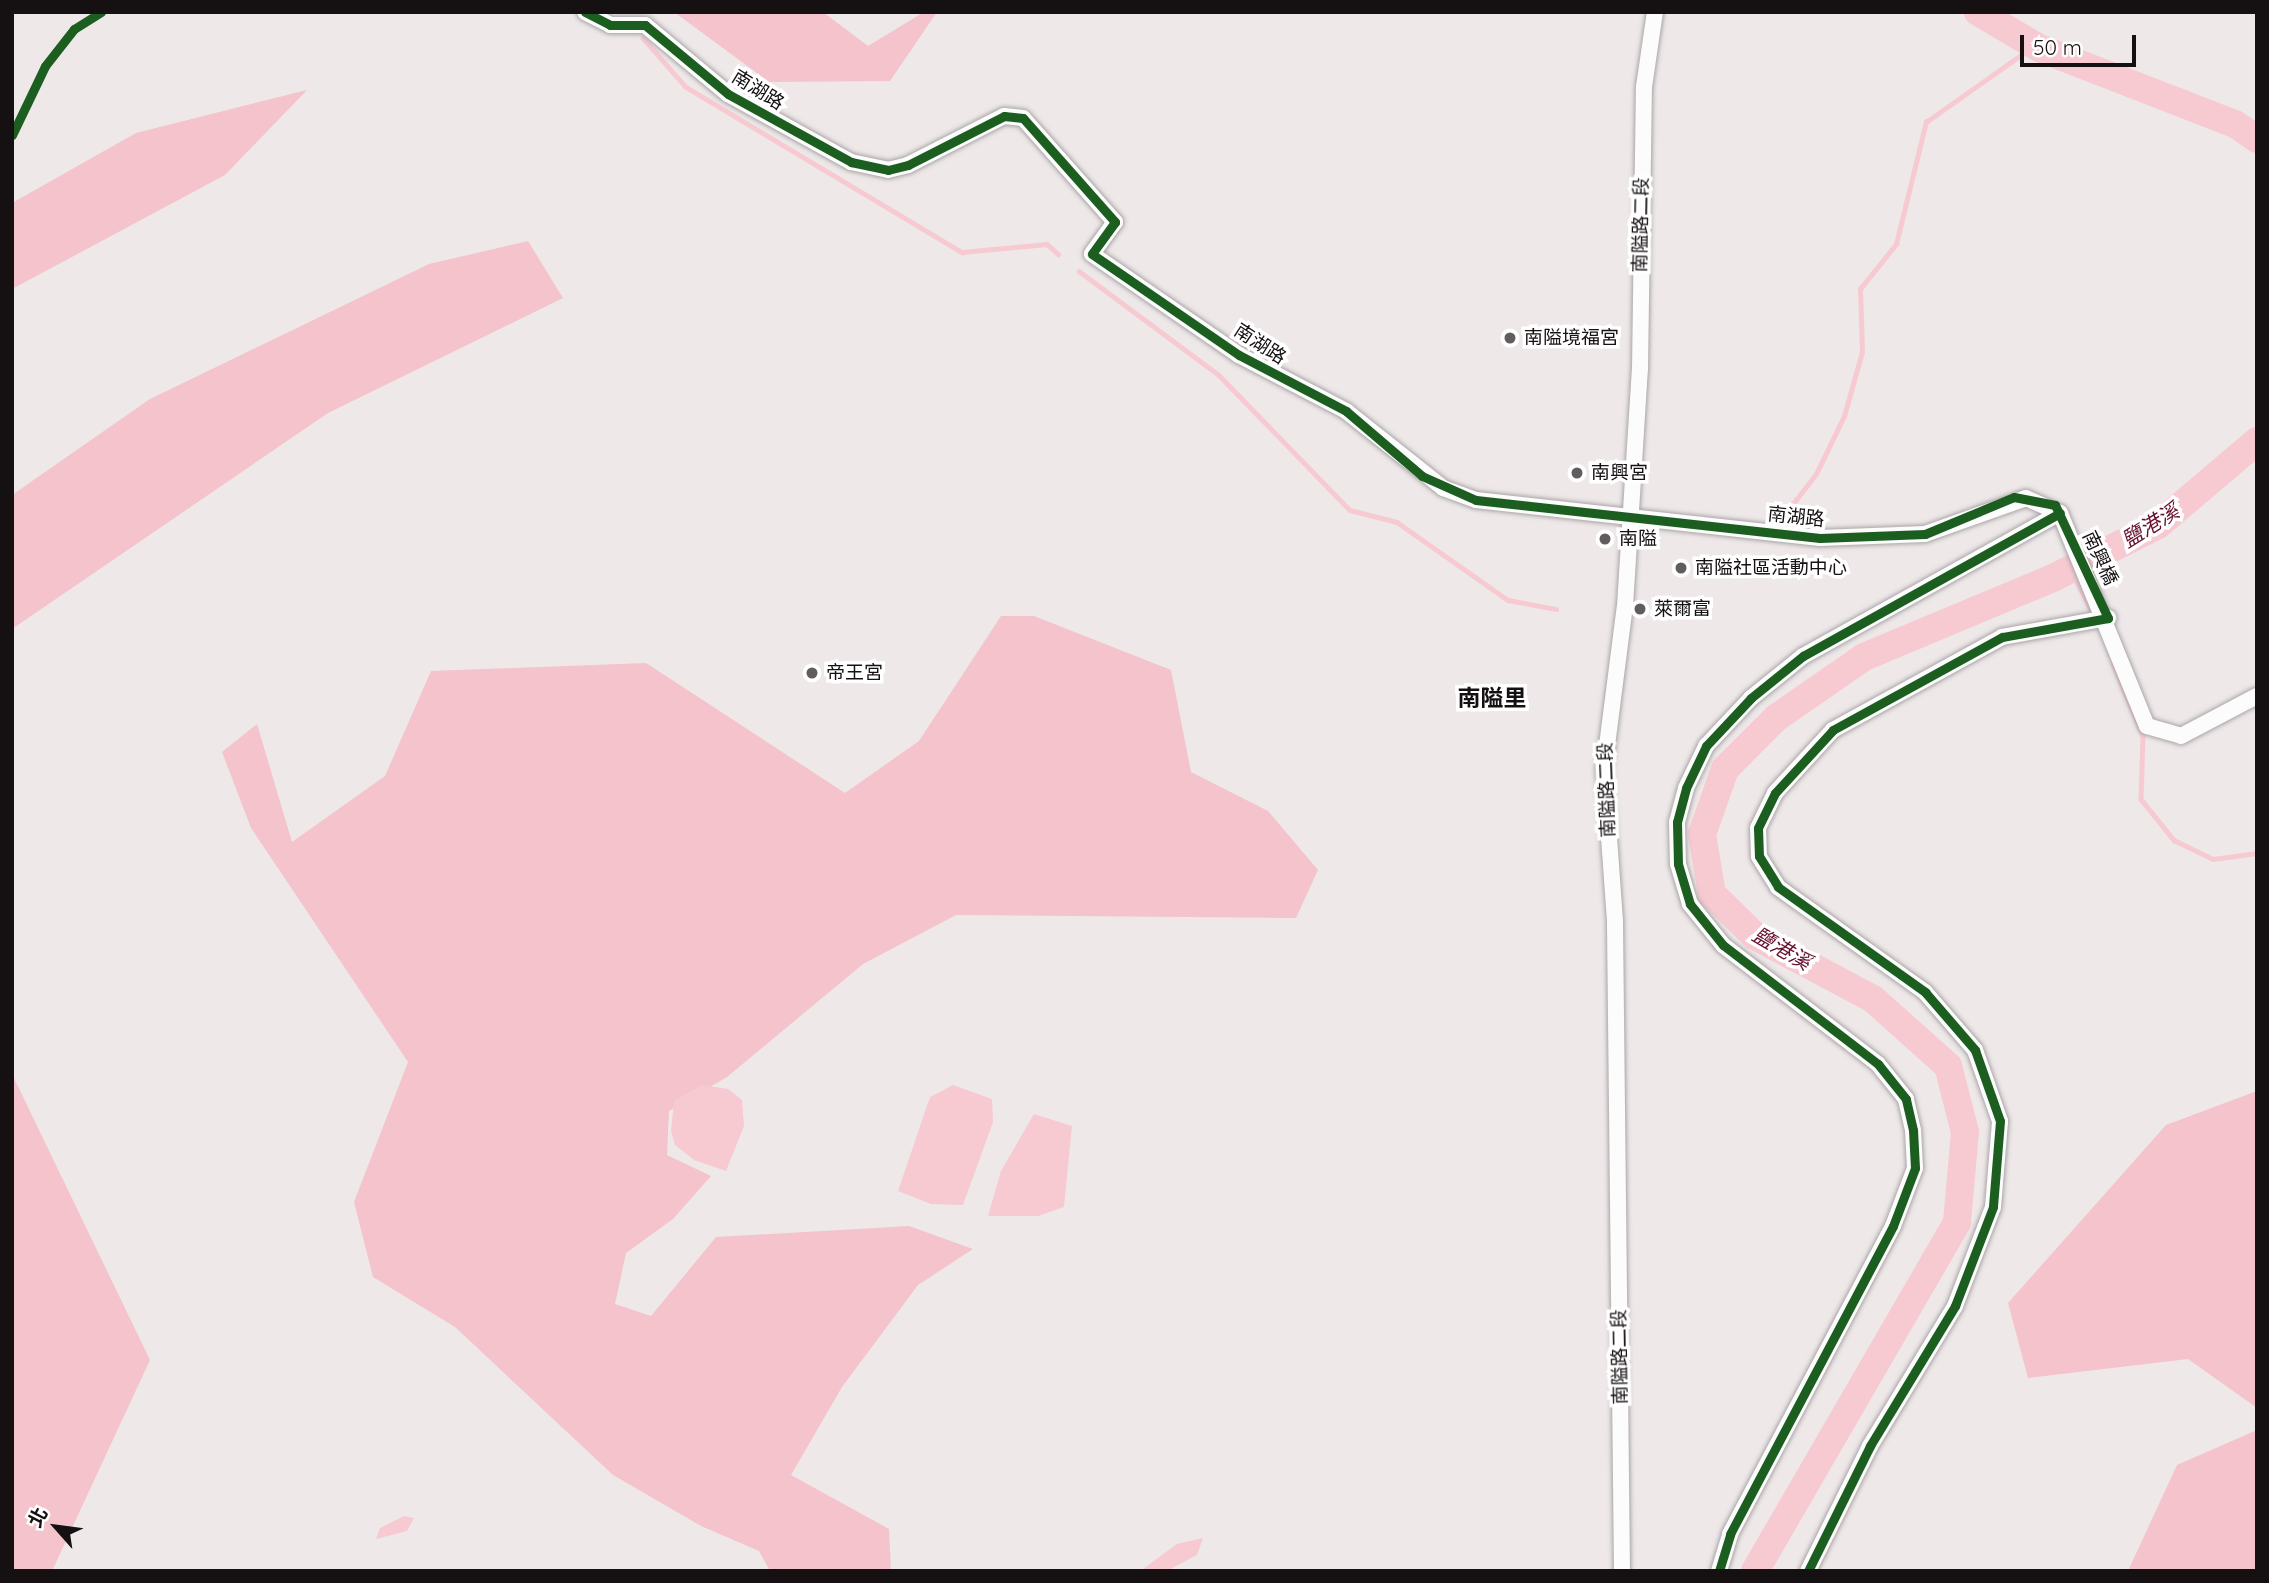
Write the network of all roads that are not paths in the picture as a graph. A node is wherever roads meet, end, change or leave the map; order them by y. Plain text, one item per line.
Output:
1 (585, 12) edge
2 (1654, 12) edge
3 (1630, 513) junction
4 (2060, 513) junction
5 (2108, 618) junction
6 (2257, 696) edge
7 (1622, 1571) edge
8 (1719, 1571) edge
9 (1808, 1571) edge

1 - 3 street, 南湖路
2 - 3 street, 南隘路二段
3 - 4 street, 南湖路
3 - 7 street, 南隘路二段
4 - 5 street, 南興橋
4 - 8 street
5 - 6 street
5 - 9 street

